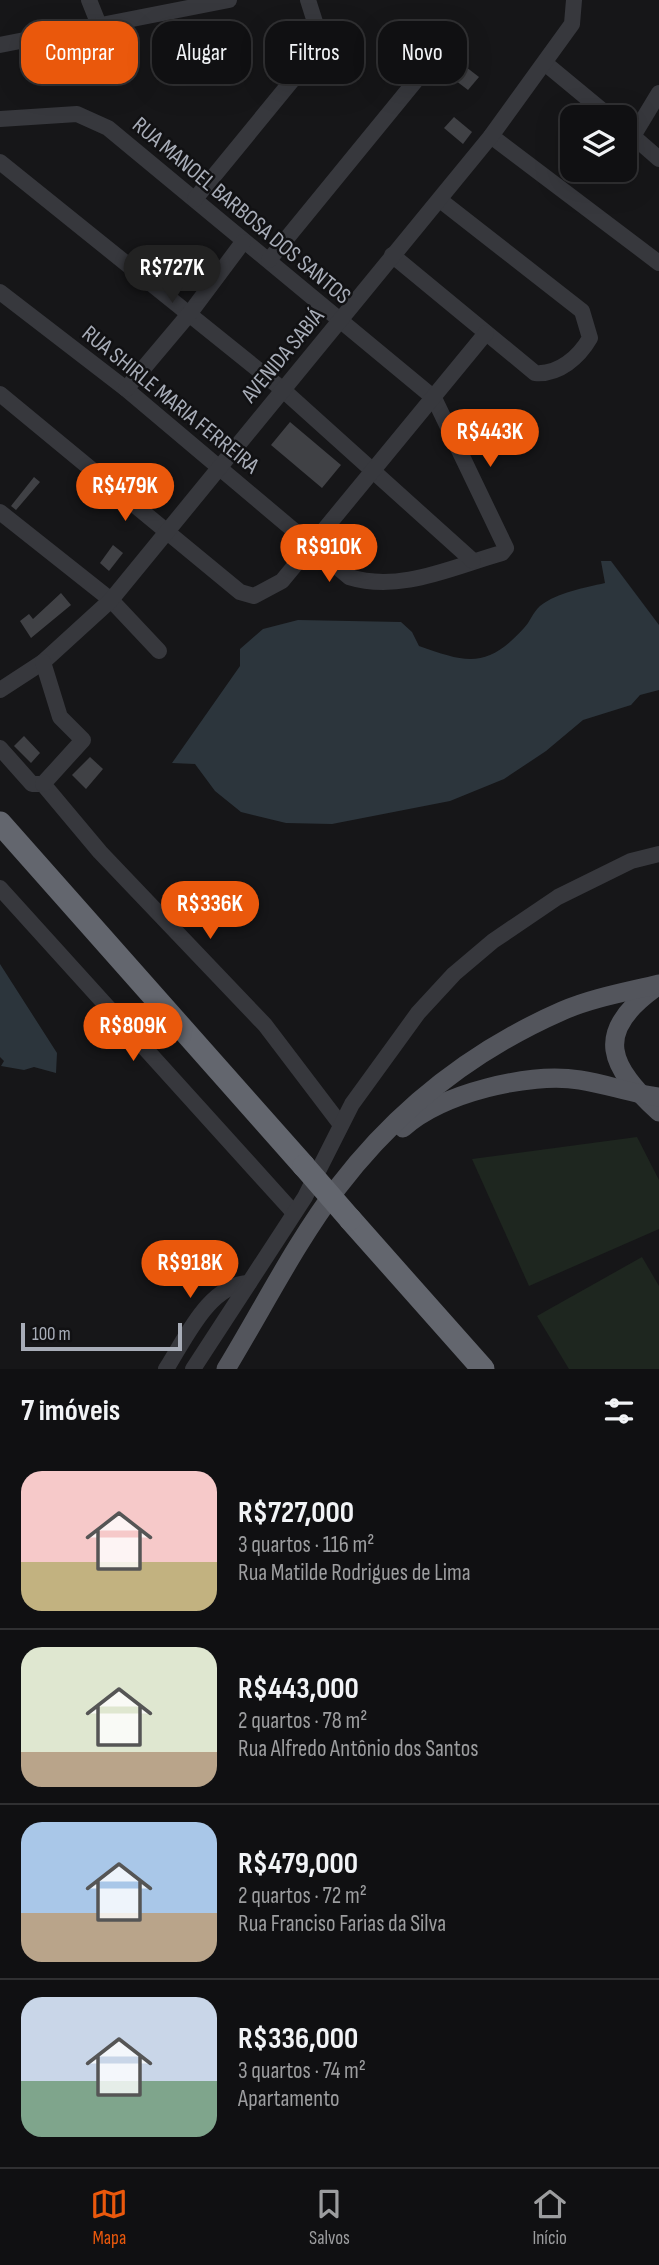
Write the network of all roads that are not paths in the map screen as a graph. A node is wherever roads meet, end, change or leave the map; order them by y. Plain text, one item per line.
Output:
1 (89, 0) edge
2 (229, 0) edge
3 (308, 0) edge
4 (574, 0) edge
5 (211, 2) edge
6 (97, 21) edge
7 (118, 21) edge
8 (21, 41) edge
9 (0, 45) edge
10 (546, 64) junction
11 (413, 84) edge
12 (659, 93) edge
13 (596, 105) edge
14 (0, 119) edge
15 (637, 122) edge
16 (491, 136) junction
17 (637, 140) edge
18 (659, 159) edge
19 (0, 162) edge
20 (195, 199) junction
21 (440, 200) junction
22 (243, 242) junction
23 (392, 255) junction
24 (269, 260) junction
25 (659, 263) edge
26 (0, 292) edge
27 (190, 313) junction
28 (340, 321) junction
29 (486, 332) junction
30 (126, 389) junction
31 (282, 389) junction
32 (0, 394) edge
33 (434, 398) junction
34 (220, 466) junction
35 (375, 470) junction
36 (0, 512) edge
37 (166, 534) junction
38 (311, 544) junction
39 (473, 561) junction
40 (111, 600) junction
41 (159, 651) dead end
42 (43, 662) junction
43 (0, 690) edge
44 (0, 748) edge
45 (43, 784) junction
46 (0, 823) edge
47 (659, 854) edge
48 (0, 888) edge
49 (659, 984) edge
50 (650, 1096) edge
51 (659, 1112) edge
52 (341, 1125) junction
53 (337, 1188) junction
54 (294, 1213) junction
55 (249, 1283) junction
56 (166, 1369) edge
57 (193, 1369) edge
58 (226, 1369) edge
59 (483, 1369) edge

1 - 6 street
2 - 5 street
3 - 20 street
4 - 10 street, AVENIDA SABIÁ
5 - 7 street
8 - 9 street
10 - 13 street
10 - 16 street, AVENIDA SABIÁ
11 - 24 street
12 - 15 street
14 - 20 street, RUA MANOEL BARBOSA DOS SANTOS
16 - 21 street, AVENIDA SABIÁ
16 - 25 street
17 - 18 street
19 - 27 street
20 - 22 street, RUA MANOEL BARBOSA DOS SANTOS
21 - 23 street, AVENIDA SABIÁ
21 - 29 street
22 - 24 street, RUA MANOEL BARBOSA DOS SANTOS
22 - 27 street
23 - 28 street, AVENIDA SABIÁ
23 - 29 street
24 - 28 street, RUA MANOEL BARBOSA DOS SANTOS
26 - 30 street, RUA SHIRLE MARIA FERREIRA
27 - 30 street
27 - 31 street
28 - 31 street, AVENIDA SABIÁ
28 - 33 street, RUA MANOEL BARBOSA DOS SANTOS
29 - 33 street
30 - 34 street, RUA SHIRLE MARIA FERREIRA
31 - 34 street, AVENIDA SABIÁ
31 - 35 street
32 - 37 street
33 - 35 street
33 - 39 street
34 - 37 street, AVENIDA SABIÁ
34 - 38 street, RUA SHIRLE MARIA FERREIRA
35 - 38 street
35 - 39 street
36 - 40 street
37 - 38 street
37 - 40 street, AVENIDA SABIÁ
38 - 39 street, RUA SHIRLE MARIA FERREIRA
40 - 41 street
40 - 42 street, AVENIDA SABIÁ
42 - 43 street, AVENIDA SABIÁ
42 - 45 street
44 - 45 street
45 - 52 street
46 - 59 highway, bridge
47 - 52 street
48 - 54 street
49 - 50 main road
49 - 53 main road
50 - 51 main road
50 - 53 main road
52 - 54 street
53 - 58 main road
54 - 55 street
55 - 56 street
55 - 57 street

